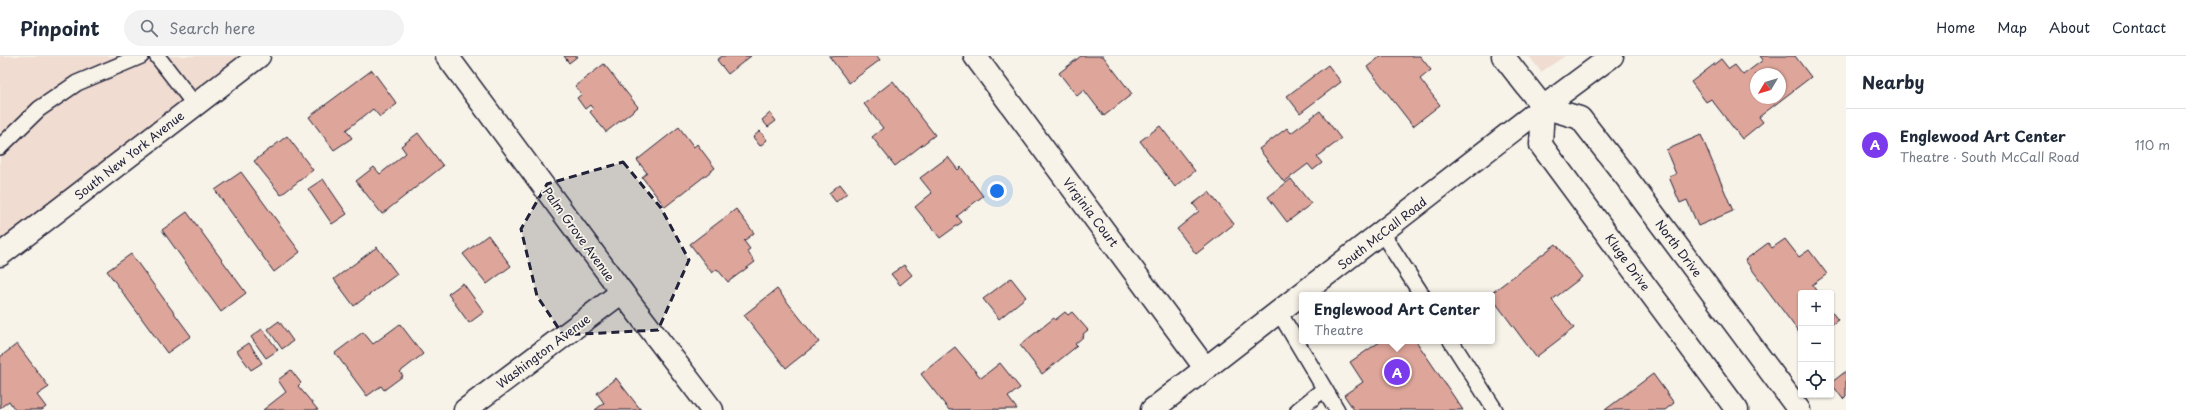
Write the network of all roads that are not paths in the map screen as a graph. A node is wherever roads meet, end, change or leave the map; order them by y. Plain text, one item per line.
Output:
1 (141, 56) edge
2 (157, 56) edge
3 (259, 56) edge
4 (447, 56) edge
5 (975, 56) edge
6 (1503, 56) edge
7 (1612, 56) edge
8 (195, 105) junction
9 (1542, 107) junction
10 (0, 147) edge
11 (1382, 233) junction
12 (0, 255) edge
13 (622, 292) junction
14 (1305, 292) edge
15 (1420, 292) edge
16 (1299, 297) edge
17 (1279, 312) junction
18 (1453, 344) edge
19 (1206, 369) junction
20 (1324, 389) junction
21 (465, 410) edge
22 (712, 410) edge
23 (1152, 410) edge
24 (1298, 410) edge
25 (1337, 410) edge
26 (1495, 410) edge
27 (1737, 410) edge
28 (1799, 410) edge

1 - 10 lane
2 - 8 lane
3 - 8 street, South New York Avenue
4 - 13 street, Palm Grove Avenue
5 - 19 street, Virginia Court
6 - 9 street
7 - 9 street, South McCall Road
8 - 12 street, South New York Avenue
9 - 11 street, South McCall Road
9 - 27 street, Kluge Drive
9 - 28 street, North Drive
11 - 14 street, South McCall Road
11 - 15 lane
13 - 21 street, Washington Avenue
13 - 22 street, Palm Grove Avenue
16 - 17 street, South McCall Road
17 - 19 street, South McCall Road
17 - 20 lane
18 - 26 lane
19 - 23 street, South McCall Road
20 - 24 lane
20 - 25 lane

